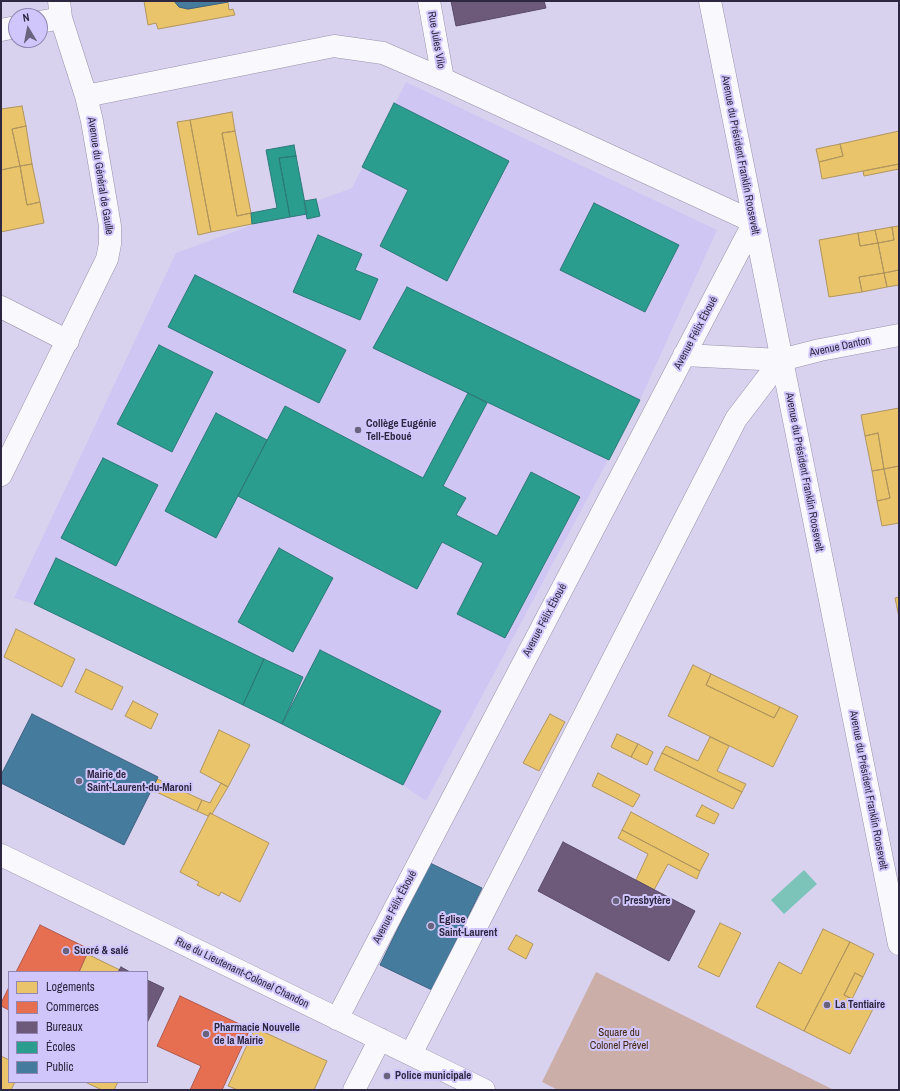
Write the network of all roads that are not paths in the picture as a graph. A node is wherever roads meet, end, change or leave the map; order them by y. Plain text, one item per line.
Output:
1 (429, 1) edge
2 (710, 1) edge
3 (60, 10) edge
4 (48, 17) edge
5 (443, 79) junction
6 (86, 96) junction
7 (754, 222) junction
8 (1, 307) edge
9 (899, 335) edge
10 (68, 341) junction
11 (684, 355) junction
12 (781, 360) junction
13 (1, 475) edge
14 (1, 855) edge
15 (899, 944) edge
16 (337, 1019) junction
17 (380, 1039) junction
18 (411, 1054) junction
19 (354, 1090) edge
20 (484, 1090) edge

1 - 5 street, Rue Jules Vilo
2 - 7 street, Avenue du Président Franklin Roosevelt
3 - 4 street
3 - 6 street, Avenue du Général de Gaulle
5 - 6 street
5 - 7 street
6 - 10 street, Avenue du Général de Gaulle
7 - 11 street, Avenue Félix Éboué
7 - 12 street, Avenue du Président Franklin Roosevelt
8 - 10 street
9 - 12 street, Avenue Danton
10 - 13 street, Avenue du Général de Gaulle
11 - 12 street, Avenue Danton
11 - 16 street, Avenue Félix Éboué
12 - 15 street, Avenue du Président Franklin Roosevelt
12 - 18 street
14 - 16 street, Rue du Lieutenant-Colonel Chandon
16 - 17 street, Rue du Lieutenant-Colonel Chandon
17 - 18 street, Rue du Lieutenant-Colonel Chandon
17 - 19 street
18 - 20 street, Rue du Lieutenant-Colonel Chandon

